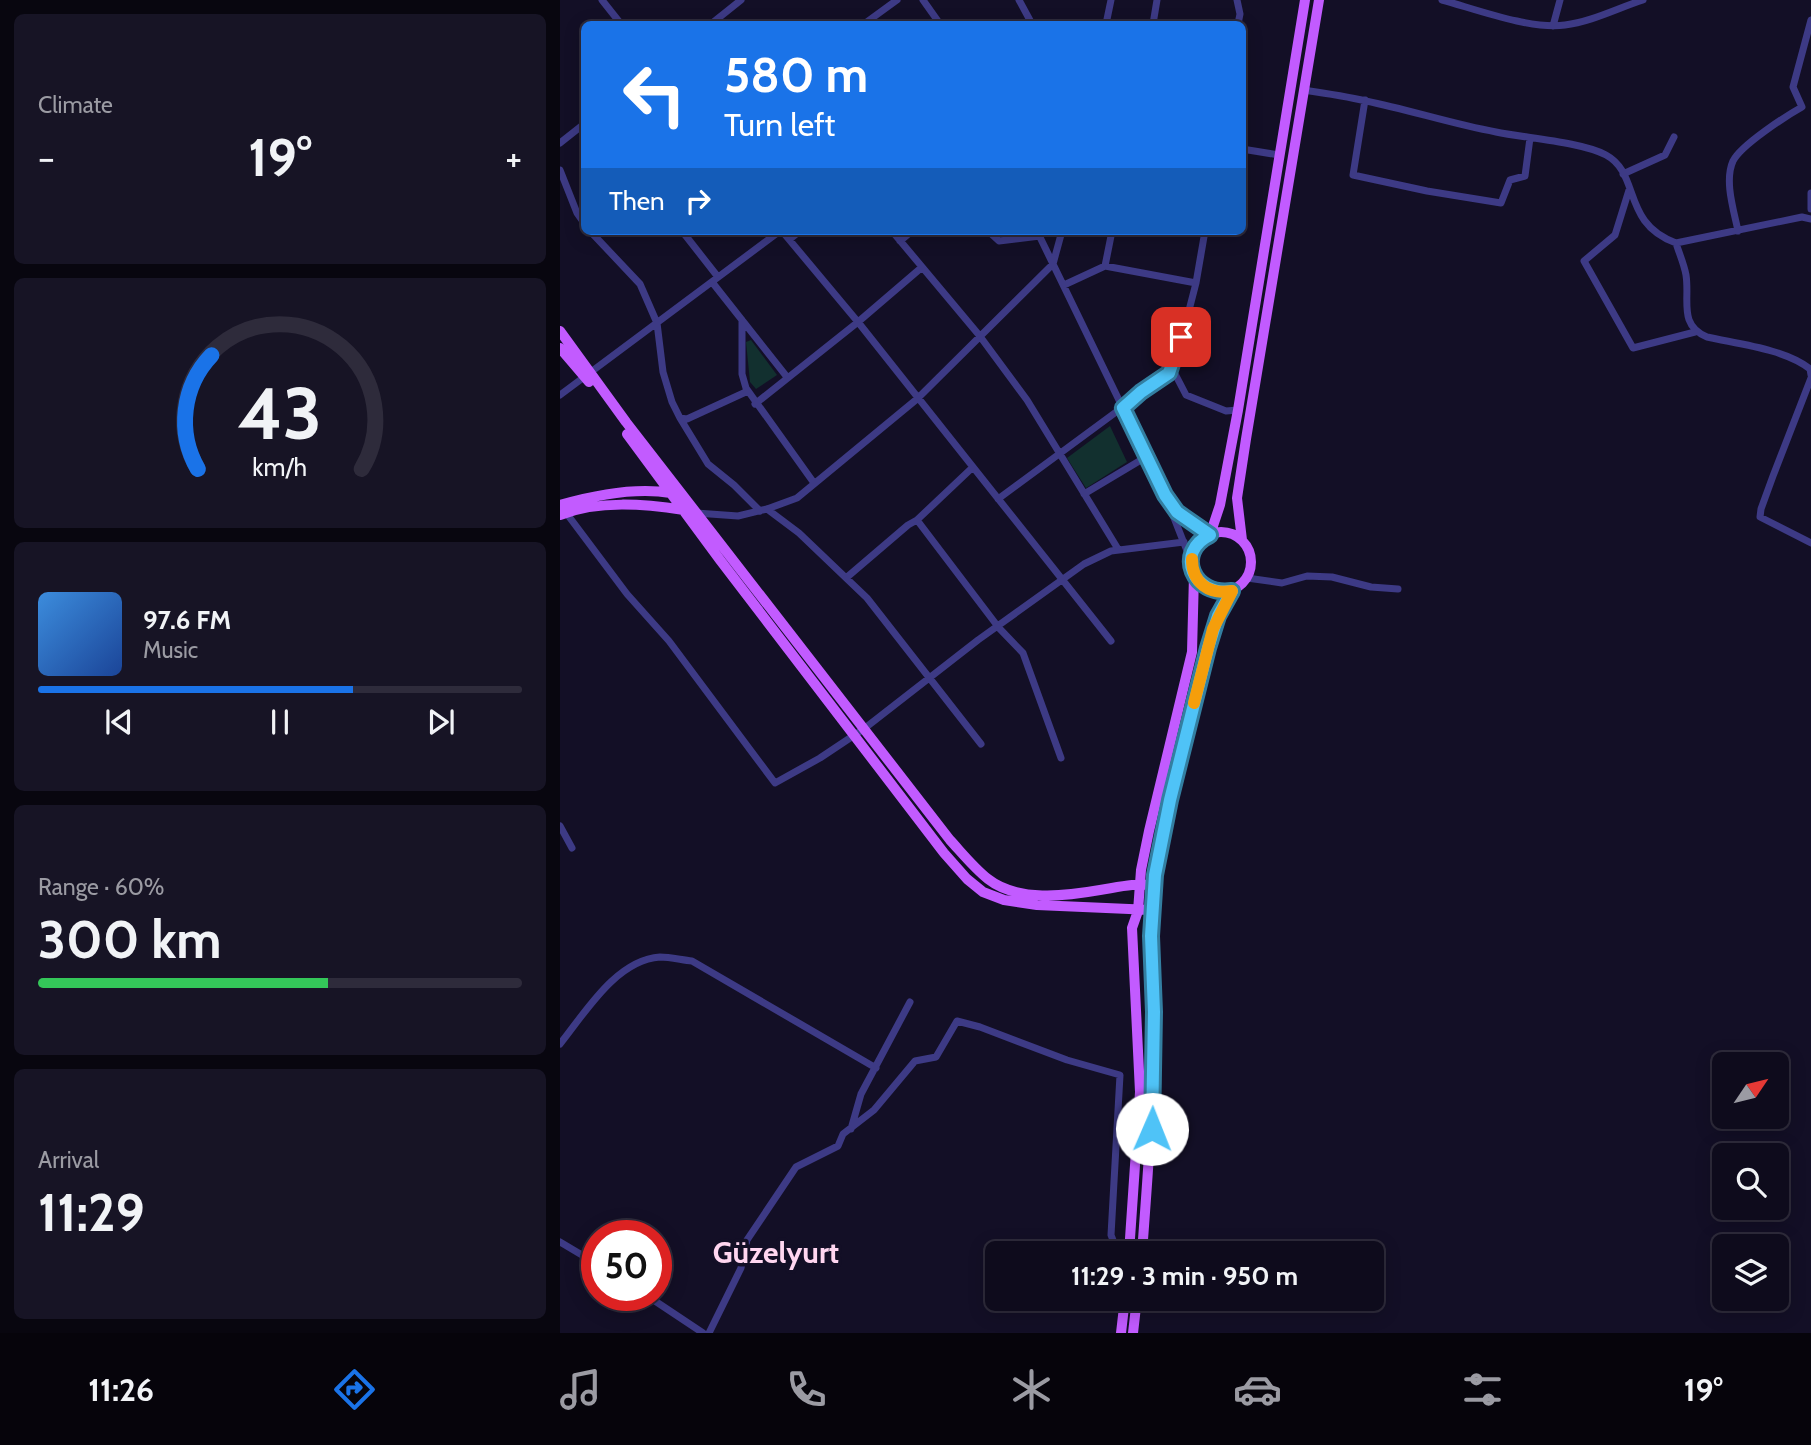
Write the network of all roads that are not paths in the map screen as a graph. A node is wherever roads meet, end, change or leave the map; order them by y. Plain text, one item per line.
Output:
1 (602, 0) edge
2 (741, 0) edge
3 (897, 0) edge
4 (923, 0) edge
5 (1019, 0) edge
6 (1111, 0) edge
7 (1157, 0) edge
8 (1237, 0) edge
9 (1305, 0) edge
10 (1319, 0) edge
11 (1442, 0) edge
12 (1560, 0) edge
13 (1643, 0) edge
14 (1811, 20) edge
15 (619, 21) edge
16 (715, 21) edge
17 (868, 21) edge
18 (938, 21) edge
19 (1030, 21) edge
20 (1107, 21) edge
21 (1154, 21) edge
22 (1239, 21) edge
23 (1553, 26) junction
24 (1303, 90) junction
25 (1365, 100) junction
26 (581, 126) edge
27 (1674, 137) dead end
28 (1530, 138) junction
29 (560, 143) edge
30 (1246, 150) edge
31 (1279, 155) junction
32 (560, 170) edge
33 (1623, 174) junction
34 (1630, 190) junction
35 (1811, 193) edge
36 (1811, 209) edge
37 (581, 214) edge
38 (1811, 219) edge
39 (1738, 231) junction
40 (594, 235) edge
41 (685, 235) edge
42 (776, 235) edge
43 (786, 235) edge
44 (795, 235) edge
45 (895, 235) edge
46 (907, 235) edge
47 (992, 235) edge
48 (1033, 235) edge
49 (1039, 235) edge
50 (1061, 235) edge
51 (1111, 235) edge
52 (1204, 235) edge
53 (790, 239) junction
54 (900, 241) junction
55 (1676, 243) junction
56 (1053, 264) junction
57 (1105, 266) junction
58 (921, 268) junction
59 (715, 279) junction
60 (1196, 283) junction
61 (1063, 285) junction
62 (742, 320) junction
63 (858, 322) junction
64 (657, 323) junction
65 (560, 331) edge
66 (1695, 332) junction
67 (979, 335) junction
68 (560, 348) edge
69 (1172, 368) junction
70 (588, 375) junction
71 (788, 377) junction
72 (1811, 377) edge
73 (748, 391) junction
74 (560, 395) edge
75 (918, 399) junction
76 (755, 404) junction
77 (1123, 408) junction
78 (1238, 410) junction
79 (680, 418) junction
80 (1060, 455) junction
81 (1146, 457) junction
82 (973, 467) junction
83 (814, 483) junction
84 (670, 492) junction
85 (1084, 494) junction
86 (1165, 495) junction
87 (685, 498) junction
88 (998, 499) junction
89 (561, 508) edge
90 (683, 510) junction
91 (764, 510) junction
92 (696, 513) junction
93 (916, 520) junction
94 (1210, 535) junction
95 (1242, 540) junction
96 (1184, 542) junction
97 (1811, 543) edge
98 (1118, 549) junction
99 (1191, 561) junction
100 (1194, 575) junction
101 (846, 578) junction
102 (1247, 578) junction
103 (1061, 581) junction
104 (1398, 589) dead end
105 (1232, 591) junction
106 (998, 625) junction
107 (1111, 641) dead end
108 (930, 678) junction
109 (864, 728) junction
110 (854, 735) junction
111 (981, 744) dead end
112 (1061, 758) dead end
113 (560, 827) edge
114 (572, 848) dead end
115 (1140, 883) junction
116 (1154, 885) junction
117 (1138, 911) junction
118 (1152, 911) junction
119 (910, 1002) dead end
120 (560, 1044) edge
121 (876, 1068) junction
122 (850, 1130) junction
123 (1113, 1241) edge
124 (1130, 1241) edge
125 (1143, 1241) edge
126 (560, 1242) edge
127 (581, 1254) edge
128 (670, 1311) edge
129 (1124, 1311) edge
130 (1136, 1311) edge
131 (702, 1333) edge
132 (709, 1333) edge
133 (1121, 1333) edge
134 (1133, 1333) edge

1 - 15 street
2 - 16 street
3 - 17 street
4 - 18 street
5 - 19 street
6 - 20 street
7 - 21 street
8 - 22 street
9 - 31 main road
10 - 24 main road
11 - 23 street
12 - 23 street
13 - 23 street
14 - 39 street
24 - 25 street
24 - 95 main road
25 - 28 street
25 - 28 street
26 - 29 street
27 - 33 street
28 - 33 street
30 - 31 street
31 - 78 main road
32 - 37 street
33 - 34 street
34 - 55 street
34 - 66 street
35 - 36 street
38 - 39 street
39 - 55 street
40 - 64 street
41 - 59 street
42 - 59 street
43 - 53 street
44 - 53 street
45 - 54 street
46 - 54 street
47 - 48 street
49 - 56 street
50 - 56 street
51 - 57 street
52 - 60 street
53 - 63 street
54 - 58 street
55 - 66 street
56 - 61 street
56 - 67 street
57 - 60 street
57 - 61 street
58 - 63 street
58 - 67 street
59 - 62 street
59 - 64 street
60 - 69 street
61 - 77 street
62 - 71 street
62 - 73 street
63 - 71 street
63 - 75 street
64 - 70 street
64 - 79 street
65 - 70 main road
66 - 72 street
67 - 75 street
67 - 80 street
68 - 70 main road
69 - 77 street
69 - 78 street
70 - 74 street
70 - 84 main road
70 - 87 main road
71 - 76 street
72 - 97 street
73 - 76 street
73 - 79 street
75 - 82 street
75 - 83 street
76 - 83 street
77 - 80 street
77 - 81 street
78 - 94 main road
79 - 91 street
80 - 85 street
80 - 88 street
81 - 85 street
81 - 86 street
82 - 88 street
82 - 93 street
83 - 91 street
84 - 87 main road
84 - 89 main road
84 - 90 main road
85 - 98 street
86 - 94 street
86 - 96 street
87 - 92 main road
88 - 103 street
89 - 90 main road
89 - 110 street
90 - 92 main road
90 - 110 main road
91 - 92 street
91 - 101 street
92 - 109 main road
93 - 101 street
93 - 106 street
94 - 95 main road
94 - 99 main road
95 - 102 main road
96 - 98 street
96 - 99 street
98 - 103 street
99 - 100 main road
100 - 105 main road
100 - 115 main road
101 - 108 street
102 - 104 street
102 - 105 main road
103 - 106 street
103 - 107 street
105 - 116 main road
106 - 108 street
106 - 112 street
108 - 109 street
108 - 111 street
109 - 110 street
109 - 115 main road
110 - 117 main road
113 - 114 street
115 - 116 main road
115 - 117 main road
116 - 118 main road
117 - 118 main road
117 - 124 main road
118 - 125 main road
119 - 121 street
120 - 121 street
121 - 122 street
122 - 123 street
122 - 132 street
126 - 127 street
128 - 131 street
129 - 133 main road
130 - 134 main road

